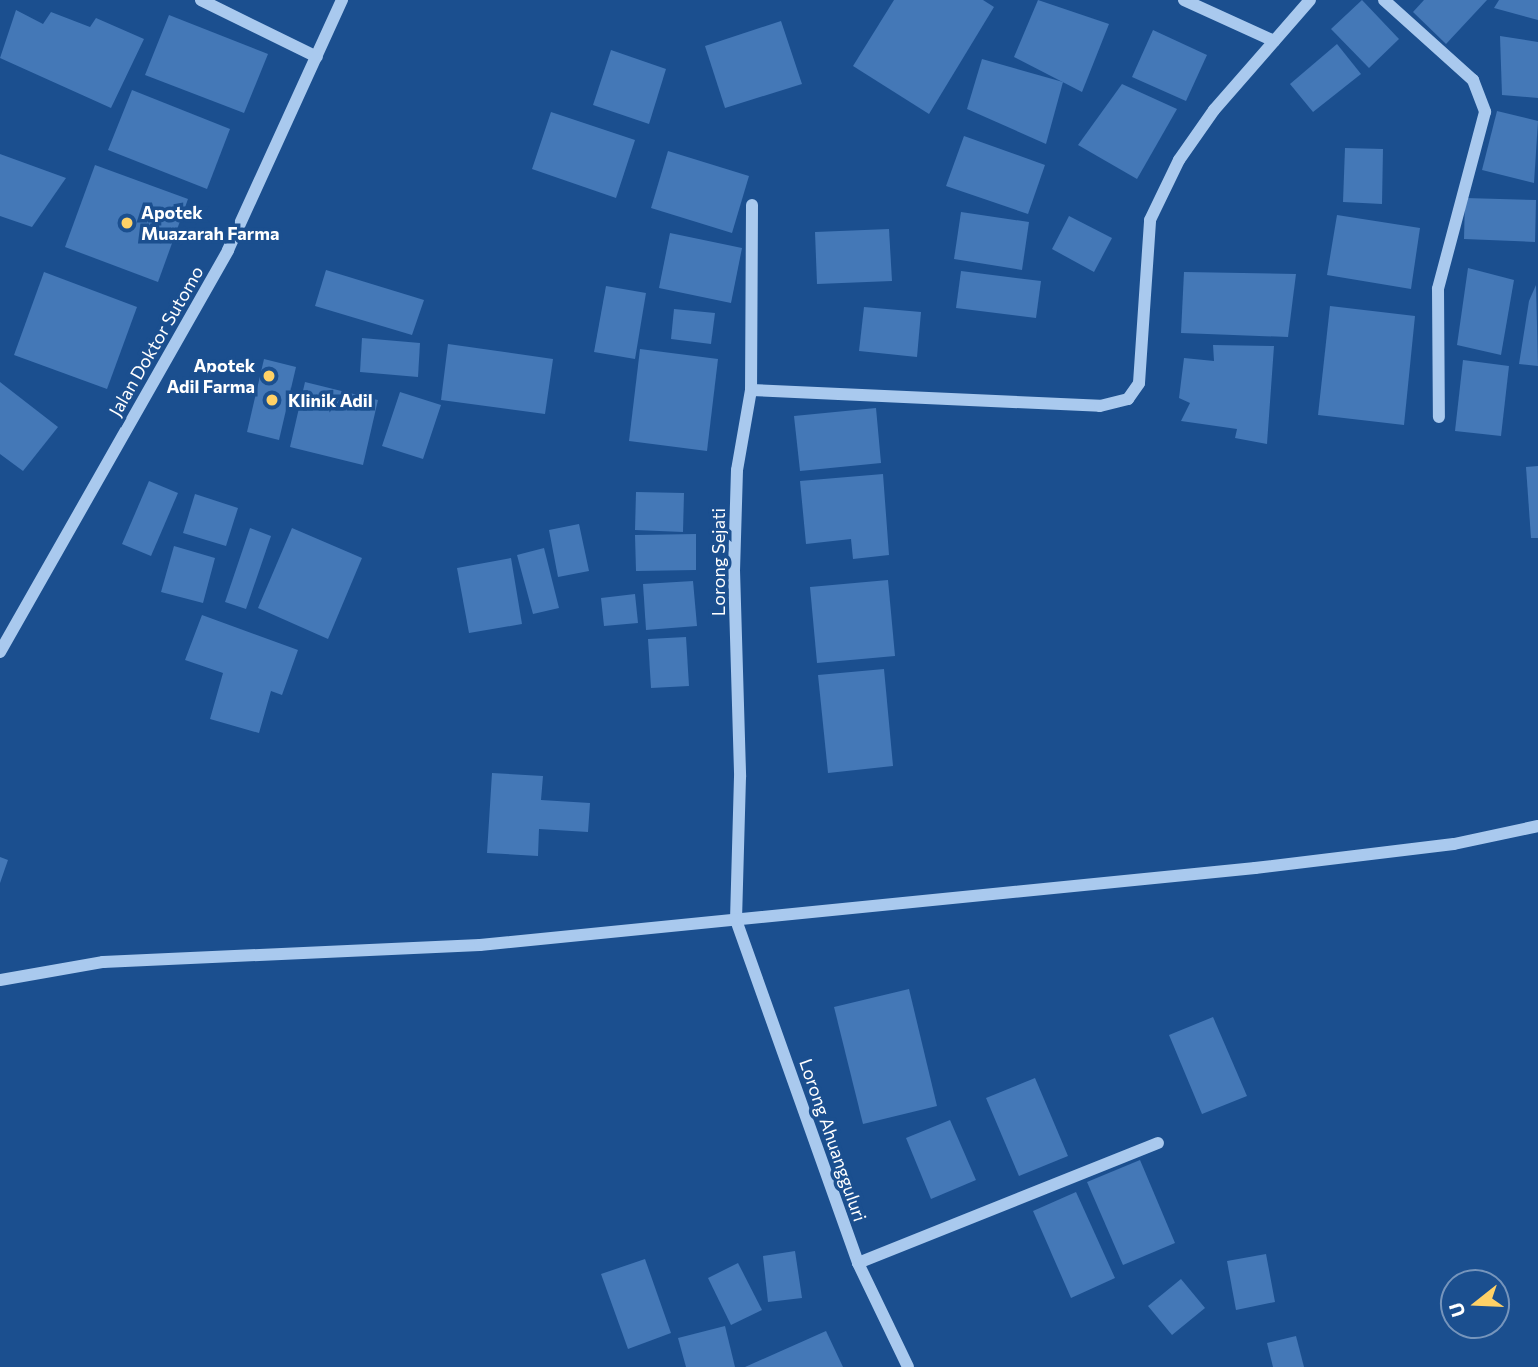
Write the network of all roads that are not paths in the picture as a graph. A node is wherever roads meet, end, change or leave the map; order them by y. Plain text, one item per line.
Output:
1 (201, 0) edge
2 (342, 0) edge
3 (1184, 0) edge
4 (1310, 0) edge
5 (1384, 0) edge
6 (1274, 41) junction
7 (317, 57) junction
8 (752, 205) dead end
9 (751, 390) junction
10 (1439, 417) dead end
11 (0, 652) edge
12 (1538, 826) edge
13 (736, 920) junction
14 (0, 981) edge
15 (1157, 1143) dead end
16 (858, 1262) junction
17 (908, 1367) edge

1 - 7 street
2 - 7 street, Jalan Doktor Sutomo
3 - 6 street
4 - 6 street
5 - 10 street
6 - 9 street
7 - 11 street, Jalan Doktor Sutomo
8 - 9 street, Lorong Sejati
9 - 13 street, Lorong Sejati
12 - 13 street
13 - 14 street
13 - 16 street, Lorong Ahuangguluri
15 - 16 street
16 - 17 street, Lorong Ahuangguluri

